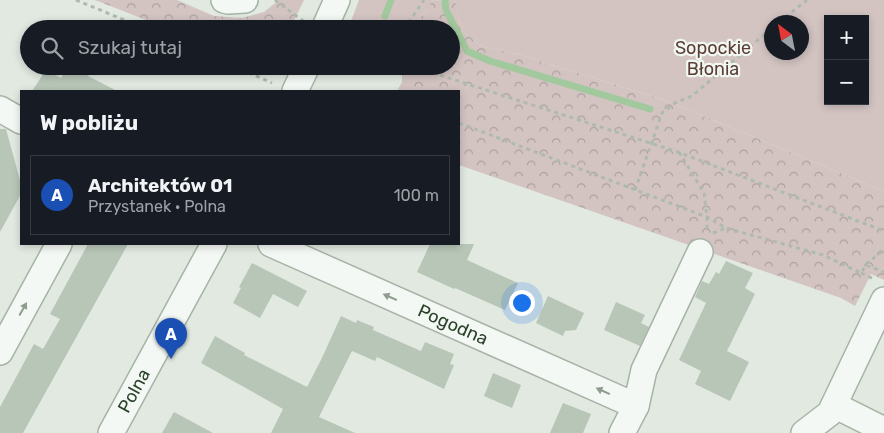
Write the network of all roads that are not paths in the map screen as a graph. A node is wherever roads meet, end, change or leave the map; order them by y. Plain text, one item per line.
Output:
1 (224, 0) edge
2 (245, 0) edge
3 (336, 0) edge
4 (320, 20) edge
5 (297, 75) edge
6 (284, 87) edge
7 (0, 109) edge
8 (20, 120) edge
9 (58, 245) edge
10 (213, 245) edge
11 (273, 245) edge
12 (703, 245) road end
13 (884, 300) edge
14 (0, 352) edge
15 (834, 405) junction
16 (636, 406) junction
17 (884, 430) edge
18 (111, 433) edge
19 (622, 433) edge
20 (804, 433) edge

1 - 2 street
3 - 4 street
5 - 6 street
7 - 8 street
14 -> 9 street
10 - 18 street, Polna
16 -> 11 street, Pogodna
12 - 16 street
13 - 15 street
15 - 17 street
15 - 20 street
16 - 19 street

